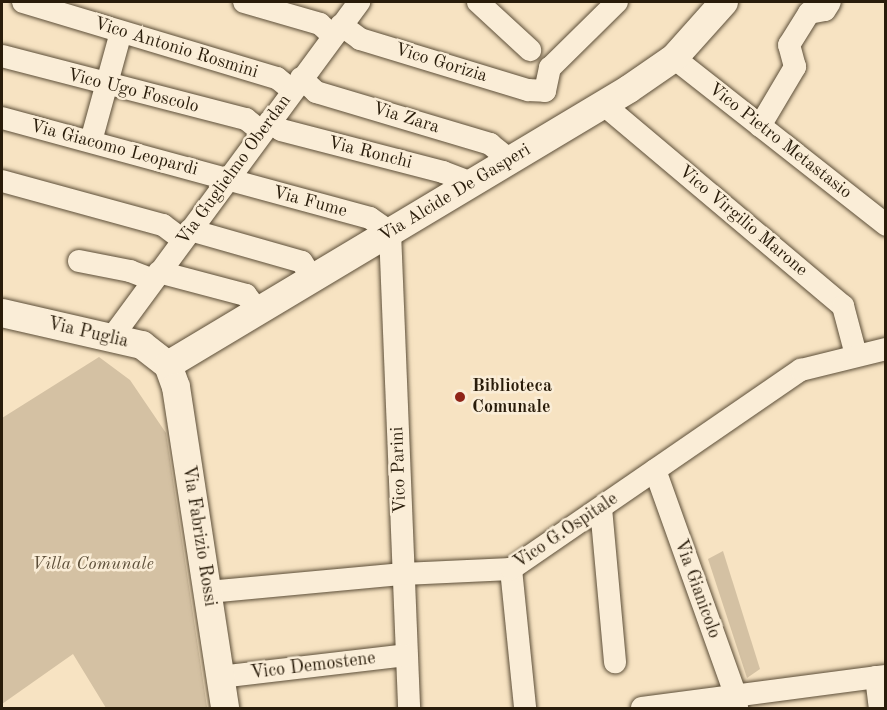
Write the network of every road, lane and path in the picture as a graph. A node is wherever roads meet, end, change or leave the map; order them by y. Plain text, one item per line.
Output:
1 (23, 2) edge
2 (244, 2) edge
3 (359, 2) edge
4 (478, 2) edge
5 (617, 2) edge
6 (724, 2) edge
7 (830, 2) edge
8 (337, 31) junction
9 (121, 32) junction
10 (530, 50) dead end
11 (2, 56) edge
12 (674, 58) junction
13 (297, 84) junction
14 (106, 85) junction
15 (603, 104) junction
16 (2, 118) edge
17 (266, 126) junction
18 (760, 126) junction
19 (92, 141) junction
20 (510, 160) junction
21 (227, 180) junction
22 (2, 181) edge
23 (471, 183) junction
24 (885, 225) edge
25 (390, 232) junction
26 (186, 235) junction
27 (79, 261) dead end
28 (156, 276) junction
29 (312, 278) junction
30 (258, 311) junction
31 (2, 313) edge
32 (110, 339) junction
33 (885, 349) edge
34 (856, 355) junction
35 (168, 365) junction
36 (655, 471) junction
37 (601, 508) junction
38 (512, 569) junction
39 (403, 574) junction
40 (208, 592) junction
41 (406, 655) junction
42 (615, 662) dead end
43 (220, 677) junction
44 (881, 677) edge
45 (736, 702) edge
46 (225, 708) edge
47 (409, 708) edge
48 (525, 708) edge
49 (642, 708) edge
50 (880, 708) edge

1 - 9 street, Vico Antonio Rosmini
2 - 8 street, Vico Gorizia
3 - 8 street, Via Guglielmo Oberdan
4 - 10 street
5 - 8 street, Vico Gorizia
6 - 12 street, Via Alcide De Gasperi
7 - 18 street
8 - 13 street, Via Guglielmo Oberdan
9 - 13 street, Vico Antonio Rosmini
9 - 14 street
11 - 14 street, Vico Ugo Foscolo
12 - 15 street, Via Alcide De Gasperi
12 - 18 street, Vico Pietro Metastasio
13 - 17 street, Via Guglielmo Oberdan
13 - 20 street, Via Zara
14 - 17 street, Vico Ugo Foscolo
14 - 19 street
15 - 20 street, Via Alcide De Gasperi
15 - 34 street, Vico Virgilio Marone
16 - 19 street, Via Giacomo Leopardi
17 - 21 street, Via Guglielmo Oberdan
17 - 23 street, Via Ronchi
18 - 24 street, Vico Pietro Metastasio
19 - 21 street, Via Giacomo Leopardi
20 - 23 street, Via Alcide De Gasperi
21 - 25 street, Via Fume
21 - 26 street, Via Guglielmo Oberdan
22 - 26 street
23 - 25 street, Via Alcide De Gasperi
25 - 29 street, Via Alcide De Gasperi
25 - 39 street, Vico Parini
26 - 28 street, Via Guglielmo Oberdan
26 - 29 street
27 - 28 street
28 - 30 street
28 - 32 street, Via Guglielmo Oberdan
29 - 30 street, Via Alcide De Gasperi
30 - 35 street, Via Alcide De Gasperi
31 - 32 street, Via Puglia
32 - 35 street, Via Puglia
33 - 34 street, Vico G.Ospitale
34 - 36 street, Vico G.Ospitale
35 - 40 street, Via Fabrizio Rossi
36 - 37 street, Vico G.Ospitale
36 - 45 street, Via Gianicolo
37 - 38 street, Vico G.Ospitale
37 - 42 street
38 - 39 street, Vico G.Ospitale
38 - 48 street
39 - 40 street, Vico G.Ospitale
39 - 41 street, Vico Parini
40 - 43 street, Via Fabrizio Rossi
41 - 43 street, Vico Demostene
41 - 47 street, Vico Parini
43 - 46 street, Via Fabrizio Rossi
44 - 45 street
44 - 50 street
45 - 49 street

